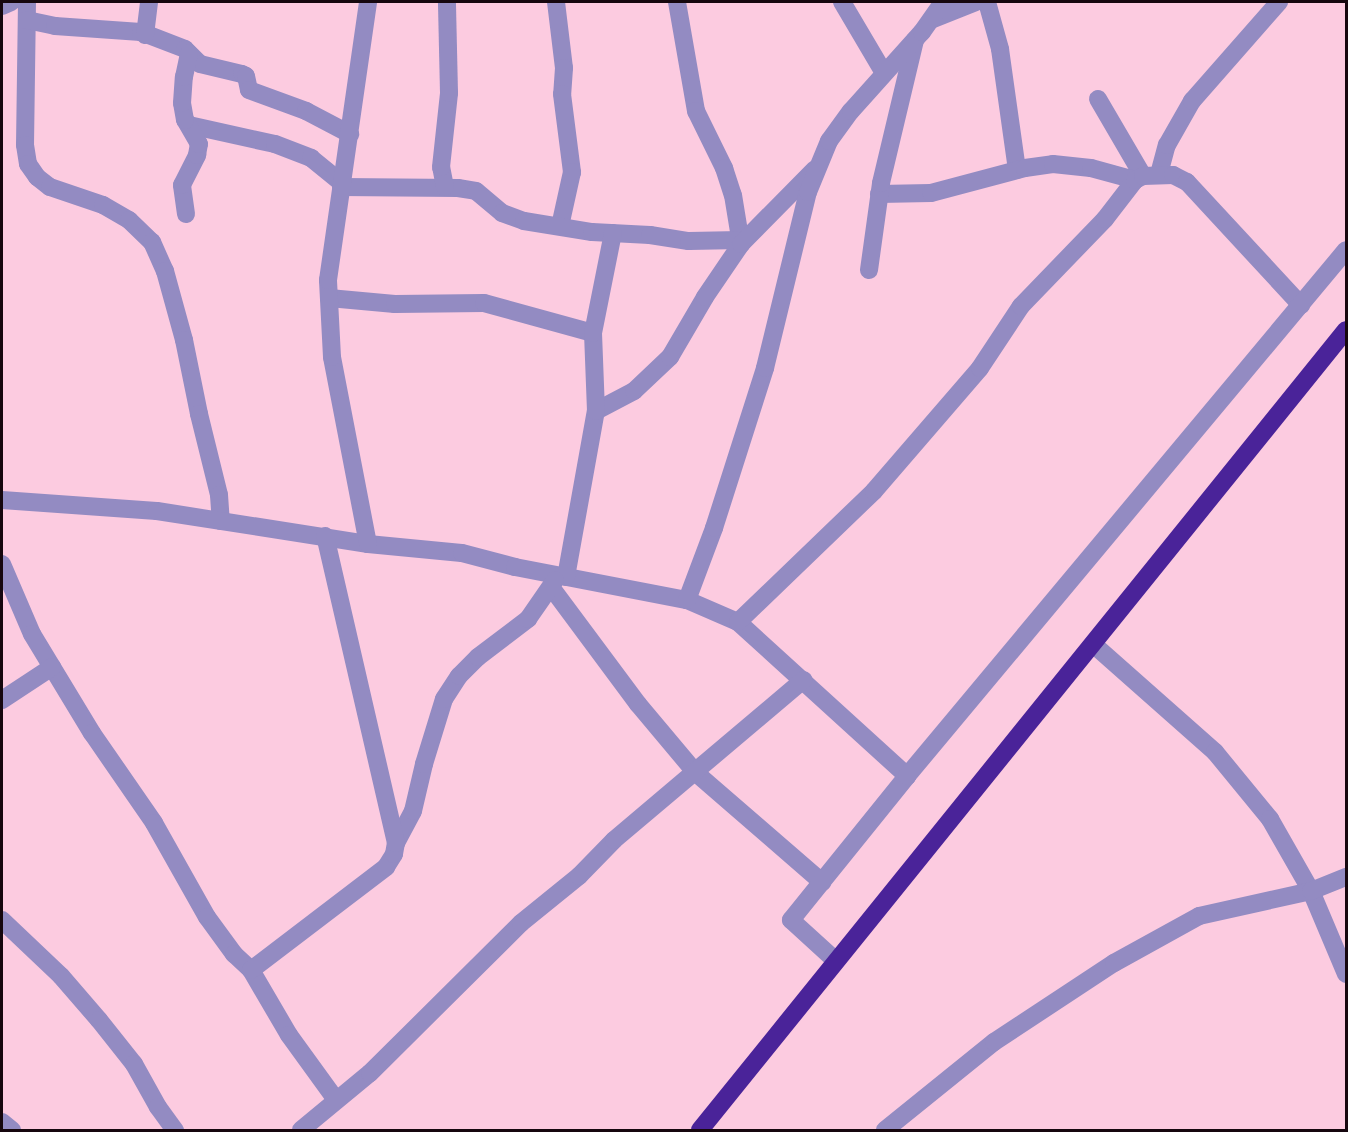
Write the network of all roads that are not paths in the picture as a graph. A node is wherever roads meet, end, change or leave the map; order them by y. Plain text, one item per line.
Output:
1 (11, 2) edge
2 (27, 2) edge
3 (150, 2) edge
4 (368, 2) edge
5 (447, 2) edge
6 (556, 2) edge
7 (677, 2) edge
8 (842, 2) edge
9 (943, 2) edge
10 (976, 2) edge
11 (987, 2) edge
12 (1279, 2) edge
13 (2, 6) edge
14 (27, 20) junction
15 (932, 20) junction
16 (145, 35) junction
17 (915, 40) junction
18 (189, 54) junction
19 (884, 73) junction
20 (1098, 99) dead end
21 (189, 125) junction
22 (350, 134) junction
23 (819, 165) junction
24 (1017, 170) junction
25 (1146, 176) junction
26 (341, 185) junction
27 (446, 187) junction
28 (879, 194) junction
29 (186, 214) dead end
30 (560, 226) junction
31 (613, 233) junction
32 (741, 242) junction
33 (1347, 250) edge
34 (869, 270) dead end
35 (329, 298) junction
36 (1300, 305) junction
37 (1347, 330) edge
38 (593, 333) junction
39 (596, 411) junction
40 (2, 500) edge
41 (221, 521) junction
42 (325, 536) junction
43 (368, 543) junction
44 (2, 564) edge
45 (558, 580) junction
46 (687, 600) junction
47 (738, 622) junction
48 (1092, 644) junction
49 (52, 667) junction
50 (803, 680) junction
51 (2, 700) edge
52 (696, 773) junction
53 (907, 776) junction
54 (396, 843) junction
55 (1347, 877) edge
56 (822, 882) junction
57 (1311, 891) junction
58 (2, 920) edge
59 (836, 961) junction
60 (251, 970) junction
61 (1347, 974) edge
62 (336, 1100) junction
63 (2, 1122) edge
64 (12, 1131) edge
65 (175, 1131) edge
66 (301, 1131) edge
67 (700, 1131) edge
68 (885, 1131) edge

1 - 13 street
2 - 14 street
3 - 16 street
4 - 22 street
5 - 27 street
6 - 30 street
7 - 32 street
8 - 19 street
9 - 15 street
10 - 15 street
11 - 24 street
12 - 25 street
14 - 16 street
14 - 41 street
15 - 17 street
16 - 18 street
17 - 19 street
17 - 28 street
18 - 21 street
18 - 22 street
19 - 23 street
20 - 25 street
21 - 26 street
21 - 29 street
22 - 26 street
23 - 32 street
23 - 46 street
24 - 25 street
24 - 28 street
25 - 36 street
25 - 47 street
26 - 27 street
26 - 35 street
27 - 30 street
28 - 34 street
30 - 31 street
31 - 32 street
31 - 38 street
32 - 39 street
33 - 36 street
35 - 38 street
35 - 43 street
36 - 53 street
37 - 48 highway
38 - 39 street
39 - 45 street
40 - 41 street
41 - 42 street
42 - 43 street
42 - 54 street
43 - 45 street
44 - 49 street
45 - 46 street
45 - 52 street
45 - 54 street
46 - 47 street
47 - 50 street
48 - 57 street
48 - 59 highway
49 - 51 street
49 - 60 street
50 - 52 street
50 - 53 street
52 - 56 street
52 - 62 street
53 - 56 street
54 - 60 street
55 - 57 street
56 - 59 street
57 - 61 street
57 - 68 street
58 - 65 street
59 - 67 highway
60 - 62 street
62 - 66 street
63 - 64 street

